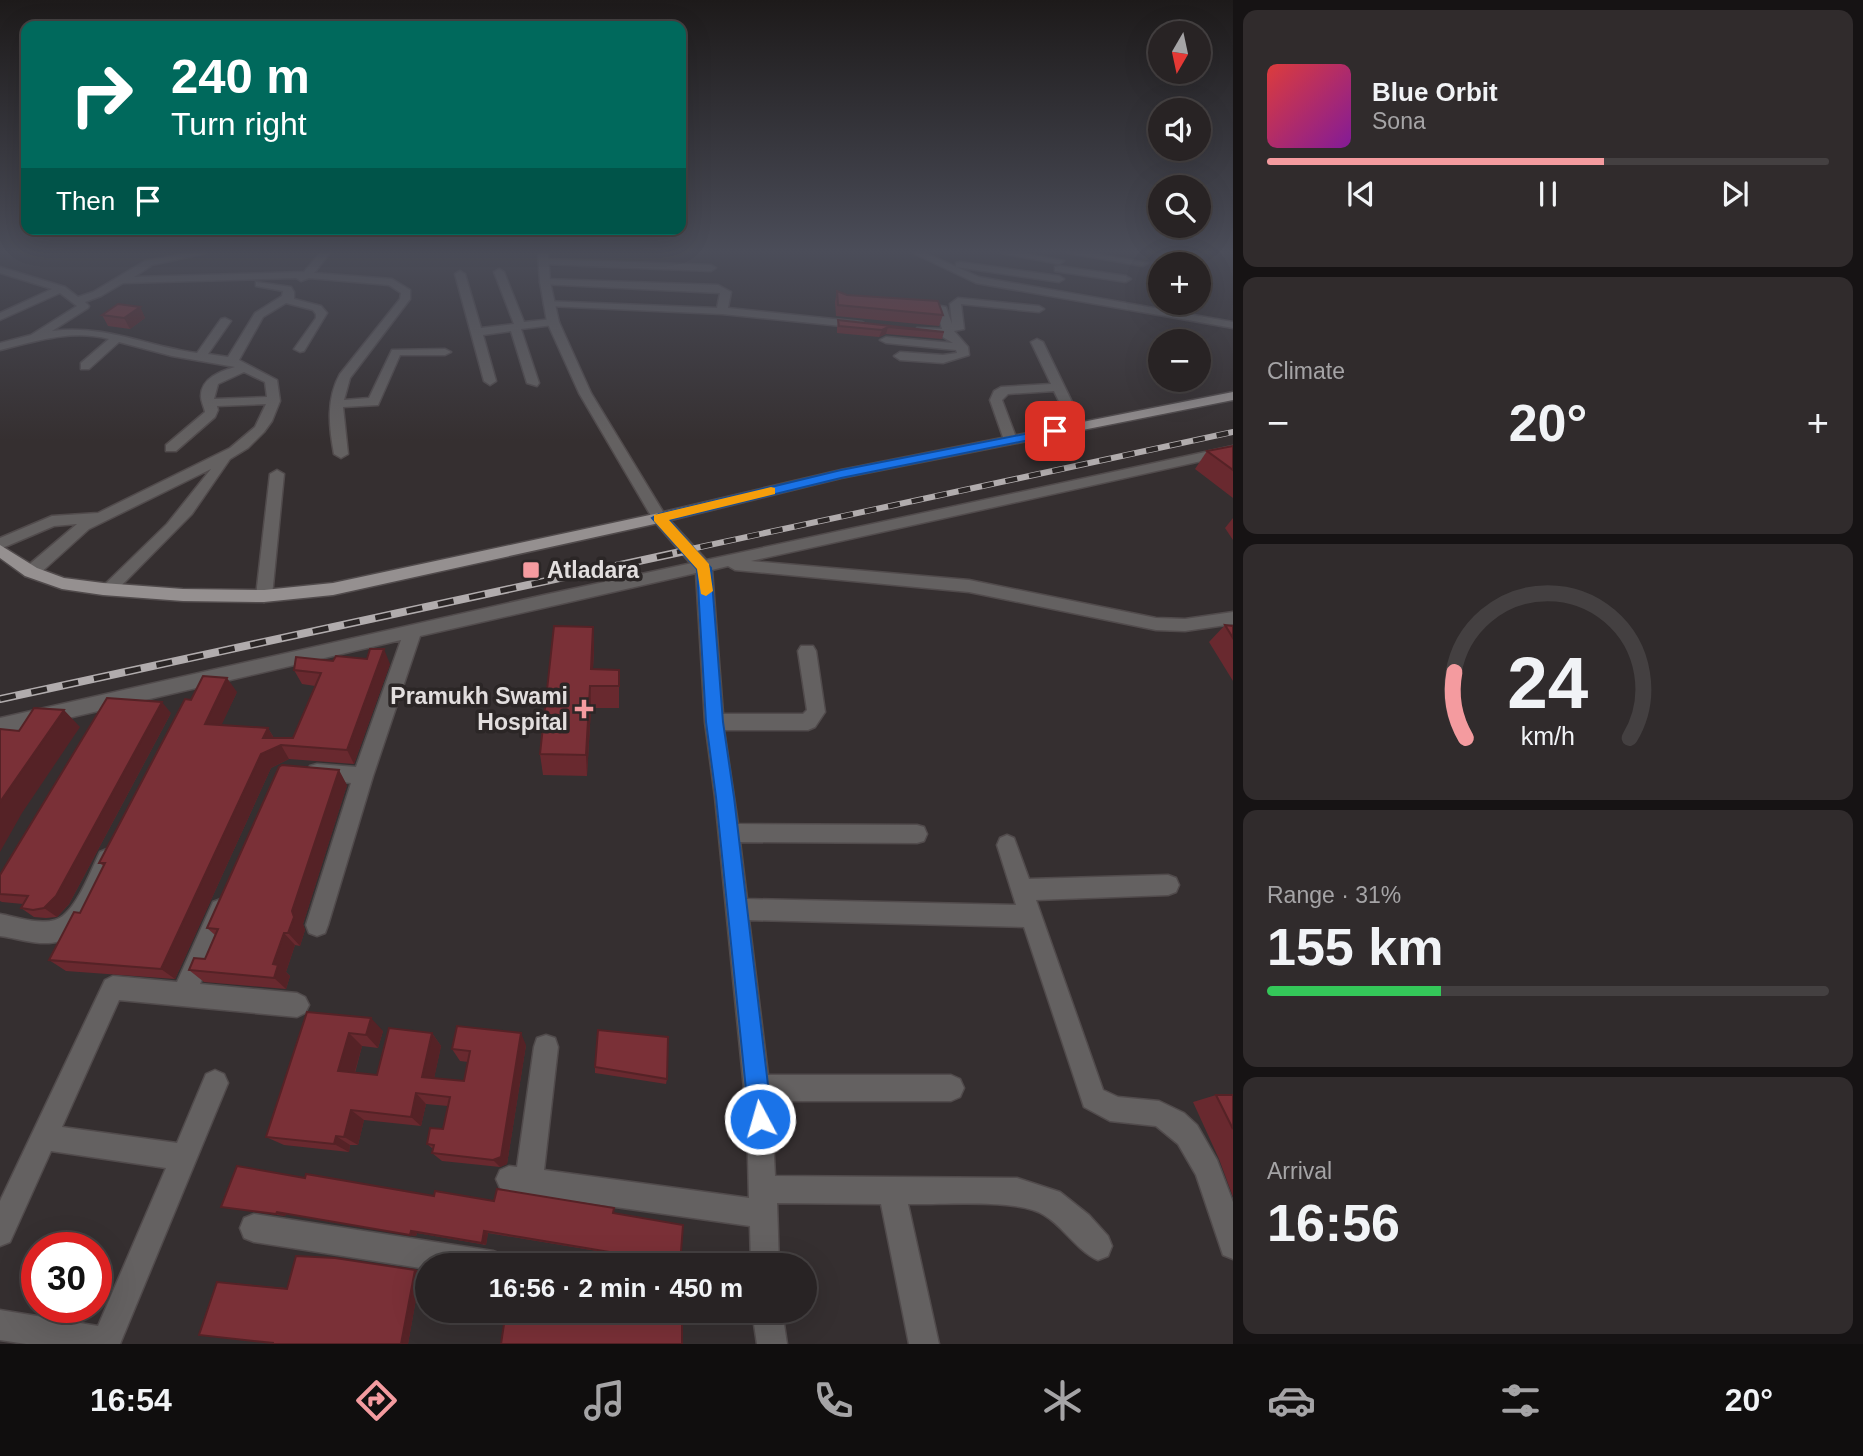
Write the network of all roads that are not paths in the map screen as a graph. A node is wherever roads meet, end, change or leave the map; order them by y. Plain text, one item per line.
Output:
1 (88, 316) junction
2 (260, 316) edge
3 (321, 316) edge
4 (392, 316) edge
5 (472, 316) edge
6 (513, 316) edge
7 (552, 316) edge
8 (765, 316) edge
9 (945, 316) edge
10 (956, 316) edge
11 (1181, 316) edge
12 (225, 321) dead end
13 (553, 321) junction
14 (871, 325) edge
15 (1233, 325) edge
16 (517, 327) junction
17 (908, 329) edge
18 (477, 332) junction
19 (36, 337) junction
20 (117, 338) junction
21 (886, 340) dead end
22 (957, 340) junction
23 (1037, 342) dead end
24 (0, 347) edge
25 (300, 349) dead end
26 (445, 352) dead end
27 (900, 356) dead end
28 (200, 357) junction
29 (232, 361) junction
30 (85, 366) dead end
31 (244, 368) junction
32 (490, 381) dead end
33 (533, 383) dead end
34 (1058, 387) junction
35 (1233, 396) edge
36 (273, 400) junction
37 (208, 403) junction
38 (337, 404) junction
39 (1078, 427) junction
40 (1010, 440) junction
41 (171, 448) dead end
42 (1233, 450) edge
43 (341, 454) dead end
44 (225, 456) junction
45 (277, 474) dead end
46 (99, 518) junction
47 (659, 518) junction
48 (0, 544) edge
49 (0, 550) edge
50 (712, 565) junction
51 (31, 572) junction
52 (108, 589) junction
53 (264, 596) junction
54 (1233, 618) edge
55 (413, 631) junction
56 (807, 650) dead end
57 (201, 679) junction
58 (108, 701) junction
59 (188, 704) edge
60 (714, 722) junction
61 (94, 724) edge
62 (0, 726) edge
63 (301, 771) edge
64 (363, 776) junction
65 (729, 833) junction
66 (918, 834) dead end
67 (117, 840) edge
68 (1007, 845) dead end
69 (1168, 885) dead end
70 (1022, 890) junction
71 (228, 895) edge
72 (738, 909) junction
73 (1031, 916) junction
74 (0, 925) edge
75 (317, 925) dead end
76 (184, 994) junction
77 (297, 1005) dead end
78 (546, 1047) dead end
79 (215, 1083) dead end
80 (757, 1088) junction
81 (951, 1088) dead end
82 (42, 1137) junction
83 (183, 1157) junction
84 (892, 1193) junction
85 (763, 1202) junction
86 (254, 1228) dead end
87 (0, 1232) edge
88 (1233, 1245) edge
89 (1098, 1247) dead end
90 (415, 1253) edge
91 (765, 1253) edge
92 (768, 1323) edge
93 (0, 1325) edge
94 (105, 1343) edge
95 (772, 1344) edge
96 (924, 1344) edge

1 - 19 street
1 - 19 street
1 - 20 street
2 - 29 street
3 - 25 street
4 - 38 street
5 - 18 street
6 - 16 street
7 - 13 street
8 - 14 street
9 - 22 street
10 - 22 street
11 - 15 street
12 - 28 street
13 - 16 street
13 - 47 street
16 - 18 street
16 - 33 street
17 - 22 street
18 - 32 street
19 - 24 street
20 - 28 street
20 - 30 street
21 - 22 street
22 - 27 street
23 - 34 street
26 - 38 street
28 - 29 street
29 - 31 street
31 - 36 street
31 - 37 street
34 - 39 street
34 - 40 street
35 - 39 main road
36 - 37 street
36 - 44 street
37 - 41 street
38 - 43 street
39 - 40 main road
40 - 47 main road
42 - 50 street
44 - 46 street
44 - 52 street
45 - 53 street
46 - 48 street
46 - 51 street
47 - 50 street
47 - 53 main road
49 - 51 main road
50 - 54 street
50 - 55 street
50 - 60 street
51 - 52 main road
52 - 53 main road
55 - 57 street
55 - 64 street
56 - 60 street
57 - 58 street
57 - 59 street
58 - 61 street
58 - 62 street
60 - 65 street
63 - 64 street
64 - 75 street
65 - 66 street
65 - 72 street
67 - 74 street
68 - 70 street
69 - 70 street
70 - 73 street
71 - 76 street
72 - 73 street
72 - 80 street
73 - 88 street
76 - 77 street
76 - 82 street
78 - 85 street
79 - 83 street
80 - 81 street
80 - 85 street
82 - 83 street
82 - 87 street
83 - 94 street
84 - 85 street
84 - 89 street
84 - 96 street
85 - 91 street
86 - 90 street
92 - 95 street
93 - 94 street

